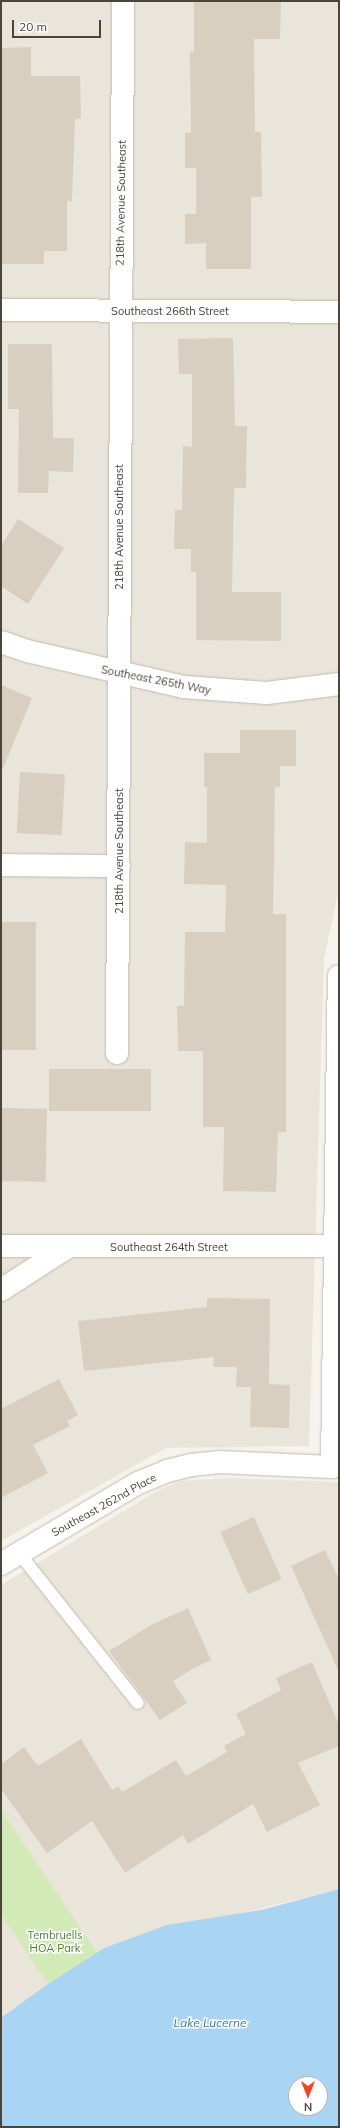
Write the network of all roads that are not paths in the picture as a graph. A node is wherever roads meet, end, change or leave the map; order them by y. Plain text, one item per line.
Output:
1 (123, 1) edge
2 (1, 310) edge
3 (119, 310) junction
4 (339, 312) edge
5 (1, 642) edge
6 (119, 674) junction
7 (339, 684) edge
8 (1, 865) edge
9 (119, 866) junction
10 (339, 976) edge
11 (339, 1047) edge
12 (117, 1053) dead end
13 (1, 1246) edge
14 (336, 1246) junction
15 (68, 1247) junction
16 (1, 1290) edge
17 (337, 1471) edge
18 (10, 1559) edge
19 (138, 1703) dead end

1 - 3 street, 218th Avenue Southeast
2 - 3 street, Southeast 266th Street
3 - 4 street, Southeast 266th Street
3 - 6 street, 218th Avenue Southeast
5 - 6 street, Southeast 265th Way
6 - 7 street, Southeast 265th Way
6 - 9 street, 218th Avenue Southeast
8 - 9 street
9 - 12 street, 218th Avenue Southeast
10 - 11 street
11 - 14 street
13 - 15 street, Southeast 264th Street
14 - 15 street, Southeast 264th Street
14 - 17 street
15 - 16 street
17 - 18 street, Southeast 262nd Place
18 - 19 lane

